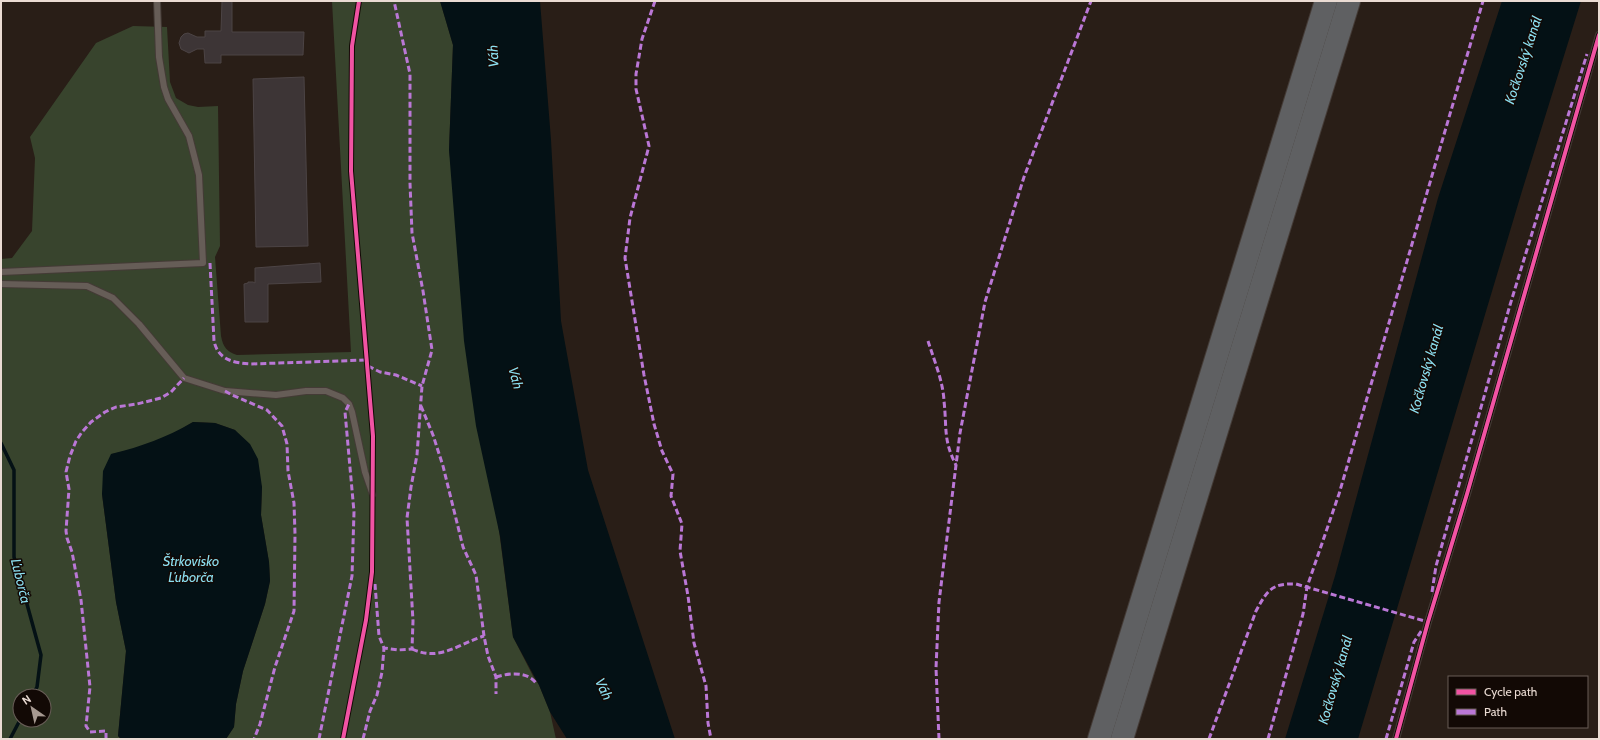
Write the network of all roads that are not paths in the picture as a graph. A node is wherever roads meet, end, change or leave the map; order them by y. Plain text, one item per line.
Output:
1 (157, 1) edge
2 (1326, 1) edge
3 (1349, 1) edge
4 (1599, 35) edge
5 (1, 272) edge
6 (1, 284) edge
7 (373, 495) dead end
8 (1099, 739) edge
9 (1122, 739) edge
10 (1396, 739) edge

1 - 5 lane
2 - 8 highway
3 - 9 highway
4 - 10 lane
6 - 7 lane

